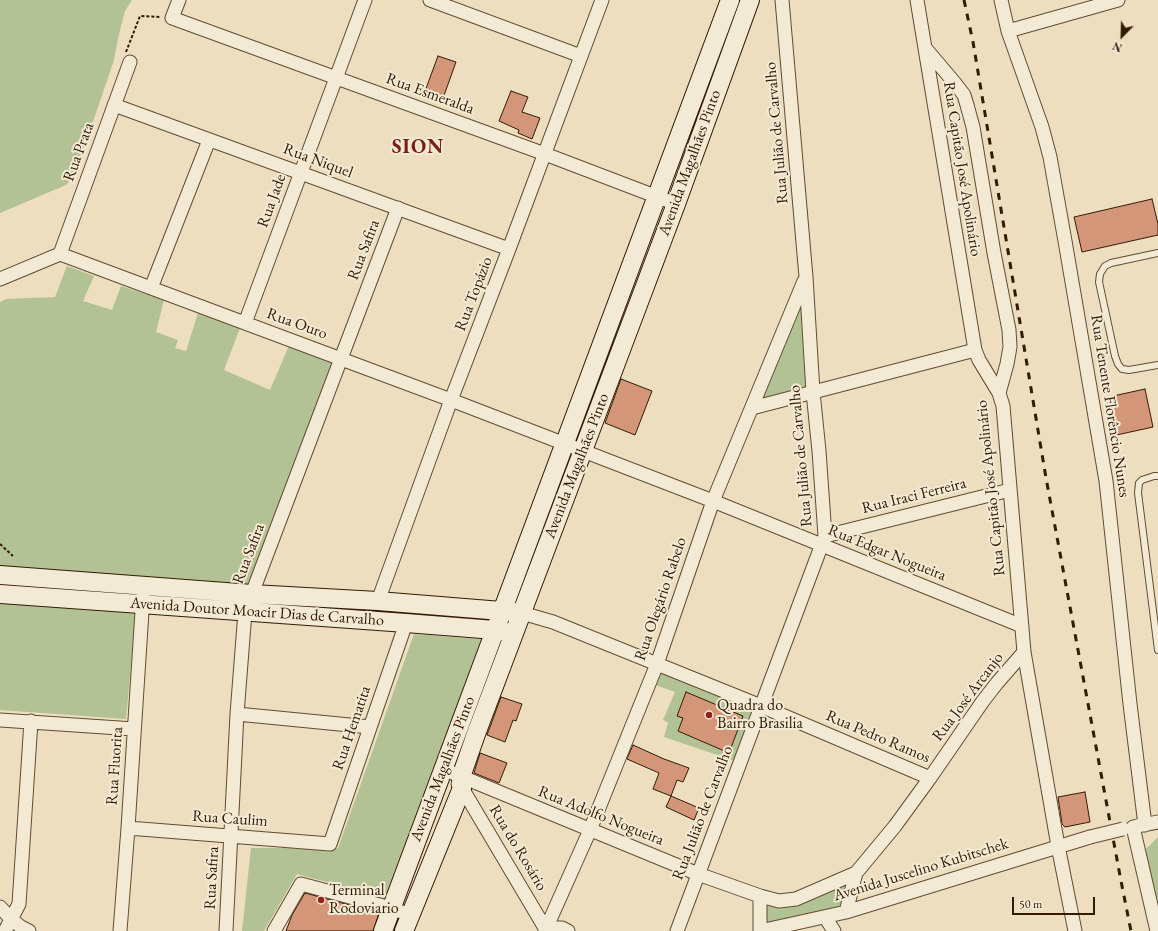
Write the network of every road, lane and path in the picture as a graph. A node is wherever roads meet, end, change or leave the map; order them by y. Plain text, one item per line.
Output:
1 (179, 0) edge
2 (365, 0) edge
3 (430, 0) edge
4 (602, 0) edge
5 (730, 0) edge
6 (750, 0) edge
7 (782, 0) edge
8 (917, 0) edge
9 (1001, 0) edge
10 (1118, 0) edge
11 (172, 18) junction
12 (1008, 31) junction
13 (925, 48) junction
14 (581, 56) junction
15 (130, 62) joint
16 (336, 78) junction
17 (114, 105) junction
18 (209, 140) junction
19 (545, 154) junction
20 (301, 173) junction
21 (656, 197) junction
22 (676, 204) junction
23 (398, 208) junction
24 (509, 249) junction
25 (1158, 253) edge
26 (60, 254) junction
27 (806, 277) junction
28 (0, 279) edge
29 (152, 288) junction
30 (245, 323) junction
31 (975, 350) junction
32 (341, 359) junction
33 (1158, 365) edge
34 (813, 392) junction
35 (999, 394) junction
36 (451, 400) junction
37 (752, 408) junction
38 (564, 444) junction
39 (582, 452) junction
40 (1158, 476) edge
41 (1010, 490) junction
42 (713, 501) junction
43 (540, 509) junction
44 (558, 517) junction
45 (823, 540) junction
46 (0, 544) edge
47 (13, 556) dead end
48 (0, 575) edge
49 (143, 586) junction
50 (0, 594) edge
51 (252, 594) junction
52 (378, 601) junction
53 (142, 604) junction
54 (1155, 604) edge
55 (502, 610) junction
56 (245, 612) junction
57 (522, 612) junction
58 (406, 623) junction
59 (1022, 626) junction
60 (495, 630) junction
61 (515, 634) junction
62 (1158, 650) edge
63 (1024, 652) junction
64 (657, 664) junction
65 (762, 706) junction
66 (237, 714) junction
67 (0, 720) edge
68 (30, 721) junction
69 (370, 727) junction
70 (134, 729) junction
71 (442, 771) junction
72 (930, 778) junction
73 (462, 782) junction
74 (1158, 822) edge
75 (1134, 827) junction
76 (128, 828) junction
77 (590, 830) junction
78 (231, 837) junction
79 (330, 844) joint
80 (1058, 846) junction
81 (856, 872) junction
82 (698, 874) junction
83 (760, 896) junction
84 (0, 907) edge
85 (391, 908) junction
86 (846, 912) junction
87 (825, 917) junction
88 (11, 919) junction
89 (407, 923) edge
90 (545, 929) edge
91 (5, 931) edge
92 (29, 931) edge
93 (120, 931) edge
94 (226, 931) edge
95 (274, 931) edge
96 (383, 931) edge
97 (568, 931) edge
98 (677, 931) edge
99 (760, 931) edge
100 (834, 931) edge
101 (1074, 931) edge
102 (1157, 931) edge

1 - 11 street
2 - 16 street, Rua Jade
3 - 14 street
4 - 14 street, Rua Topázio
5 - 21 main road, Avenida Magalhães Pinto
6 - 22 main road, Avenida Magalhães Pinto
7 - 27 street, Rua Julião de Carvalho
8 - 13 street, Rua Capitão José Apolinário
9 - 12 street, Rua Tenente Florêncio Nunes
10 - 12 street
11 - 15 path
11 - 16 street, Rua Esmeralda
12 - 75 street, Rua Tenente Florêncio Nunes
13 - 31 street, Rua Capitão José Apolinário
13 - 35 street
14 - 19 street, Rua Topázio
15 - 17 street, Rua Prata
16 - 19 street, Rua Esmeralda
16 - 20 street, Rua Jade
17 - 18 street, Rua Niquel
17 - 26 street, Rua Prata
18 - 20 street, Rua Niquel
18 - 29 street
19 - 21 street, Rua Esmeralda
19 - 24 street, Rua Topázio
20 - 23 street, Rua Niquel
20 - 30 street, Rua Jade
21 - 22 street, Rua Esmeralda
21 - 38 main road, Avenida Magalhães Pinto
22 - 39 main road, Avenida Magalhães Pinto
23 - 24 street, Rua Niquel
23 - 32 street, Rua Safira
24 - 36 street, Rua Topázio
25 - 33 lane
26 - 28 street
26 - 29 street, Rua Ouro
27 - 34 street, Rua Julião de Carvalho
27 - 37 street, Rua Olegário Rabelo
29 - 30 street, Rua Ouro
30 - 32 street, Rua Ouro
31 - 34 street
31 - 35 street, Rua Capitão José Apolinário
32 - 36 street, Rua Ouro
32 - 51 street, Rua Safira
34 - 37 street
34 - 45 street, Rua Julião de Carvalho
35 - 41 street, Rua Capitão José Apolinário
36 - 38 street, Rua Ouro
36 - 52 street, Rua Topázio
37 - 42 street, Rua Olegário Rabelo
38 - 39 street, Rua Ouro
38 - 43 main road, Avenida Magalhães Pinto
39 - 42 street, Rua Edgar Nogueira
39 - 44 main road, Avenida Magalhães Pinto
40 - 54 lane
41 - 45 street, Rua Iraci Ferreira
41 - 59 street, Rua Capitão José Apolinário
42 - 45 street, Rua Edgar Nogueira
42 - 64 street, Rua Olegário Rabelo
43 - 44 main road
43 - 55 main road, Avenida Magalhães Pinto
44 - 57 main road, Avenida Magalhães Pinto
45 - 59 street, Rua Edgar Nogueira
45 - 65 street, Rua Julião de Carvalho
46 - 47 path
48 - 49 main road, Avenida Doutor Moacir Dias de Carvalho
49 - 51 main road, Avenida Doutor Moacir Dias de Carvalho
49 - 53 street, Rua Fluorita
50 - 53 main road, Avenida Doutor Moacir Dias de Carvalho
51 - 52 main road, Avenida Doutor Moacir Dias de Carvalho
51 - 56 street, Rua Safira
52 - 55 main road, Avenida Doutor Moacir Dias de Carvalho
53 - 56 main road, Avenida Doutor Moacir Dias de Carvalho
53 - 70 street, Rua Fluorita
54 - 62 lane
55 - 57 main road, Avenida Doutor Moacir Dias de Carvalho
55 - 60 main road, Avenida Magalhães Pinto
56 - 58 main road, Avenida Doutor Moacir Dias de Carvalho
56 - 66 street, Rua Safira
57 - 61 main road, Avenida Magalhães Pinto
57 - 64 street, Rua Pedro Ramos
58 - 60 main road, Avenida Doutor Moacir Dias de Carvalho
58 - 69 street, Rua Hematita
59 - 63 street, Rua Capitão José Apolinário
60 - 61 main road, Avenida Doutor Moacir Dias de Carvalho
60 - 71 main road, Avenida Magalhães Pinto
61 - 73 main road, Avenida Magalhães Pinto
63 - 72 street, Rua José Arcanjo
63 - 80 street, Rua Capitão José Apolinário
64 - 65 street, Rua Pedro Ramos
64 - 77 street, Rua Olegário Rabelo
65 - 72 street, Rua Pedro Ramos
65 - 82 street, Rua Julião de Carvalho
66 - 69 street
66 - 78 street, Rua Safira
67 - 68 street
68 - 70 street
68 - 88 street
69 - 79 street, Rua Hematita
70 - 76 street, Rua Fluorita
71 - 73 street, Rua do Rosário
71 - 85 main road, Avenida Magalhães Pinto
72 - 81 street, Rua José Arcanjo
73 - 77 street, Rua Adolfo Nogueira
73 - 89 main road, Avenida Magalhães Pinto
73 - 90 street, Rua do Rosário
74 - 75 street, Avenida Juscelino Kubitschek
75 - 80 street, Avenida Juscelino Kubitschek, bridge
75 - 102 street, Rua Tenente Florêncio Nunes
76 - 78 street, Rua Caulim
76 - 93 street, Rua Fluorita
77 - 82 street, Rua Adolfo Nogueira
77 - 90 street, Rua Olegário Rabelo
78 - 79 street, Rua Caulim
78 - 94 street, Rua Safira
80 - 86 street, Avenida Juscelino Kubitschek
80 - 101 street, Rua Capitão José Apolinário
81 - 83 street, Rua José Arcanjo
81 - 86 street
82 - 83 street, Rua Adolfo Nogueira
82 - 98 street, Rua Julião de Carvalho
83 - 99 street
84 - 88 street
85 - 89 street
85 - 95 street
85 - 96 main road, Avenida Magalhães Pinto
86 - 87 street, Avenida Juscelino Kubitschek
87 - 99 street, Avenida Juscelino Kubitschek
87 - 100 street
88 - 91 street
88 - 92 street
90 - 97 street

